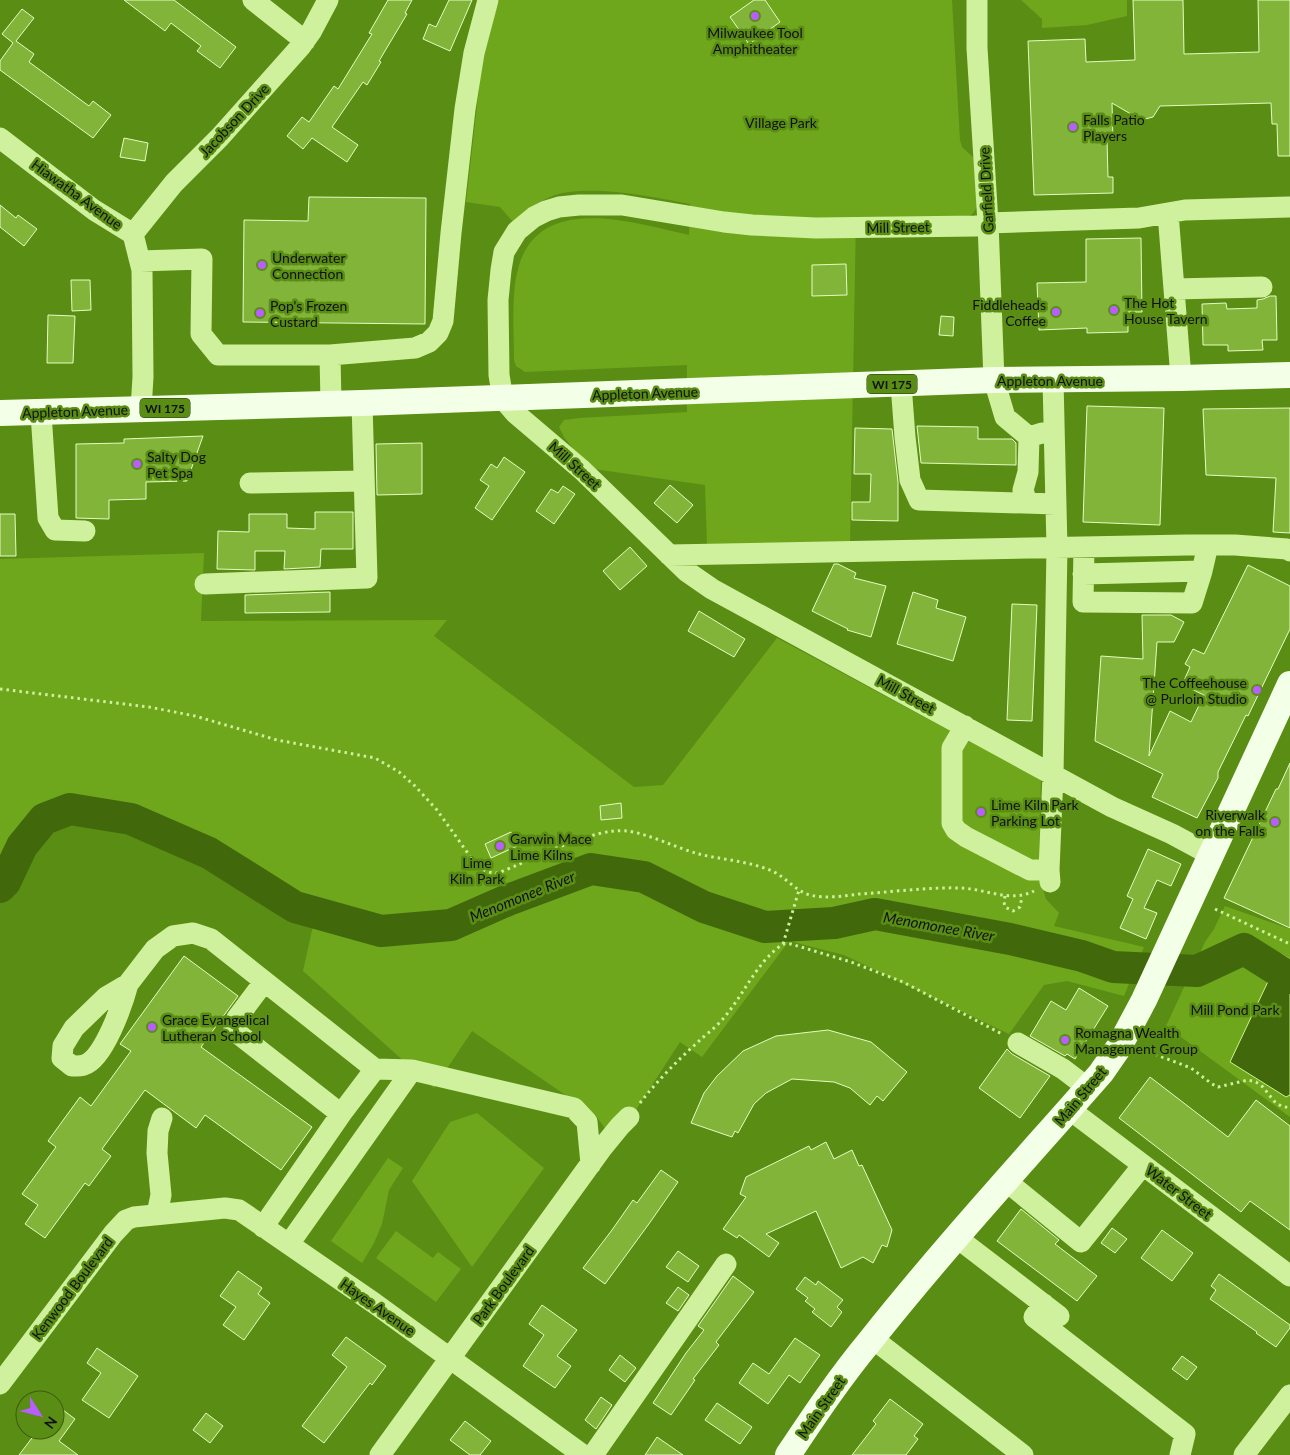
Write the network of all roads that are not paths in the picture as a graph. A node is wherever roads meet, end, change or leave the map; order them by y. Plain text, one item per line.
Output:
1 (252, 0) edge
2 (328, 0) edge
3 (488, 0) edge
4 (977, 0) edge
5 (305, 41) junction
6 (0, 138) edge
7 (1290, 207) edge
8 (1168, 213) junction
9 (988, 223) junction
10 (133, 234) junction
11 (140, 261) junction
12 (1262, 287) dead end
13 (1174, 289) junction
14 (330, 355) junction
15 (1290, 375) edge
16 (1181, 378) junction
17 (994, 380) junction
18 (1053, 380) junction
19 (901, 384) junction
20 (503, 399) junction
21 (362, 403) junction
22 (331, 404) junction
23 (141, 409) junction
24 (0, 413) edge
25 (41, 413) junction
26 (1054, 429) junction
27 (1030, 437) junction
28 (364, 481) junction
29 (250, 483) dead end
30 (1027, 503) junction
31 (1056, 504) junction
32 (85, 531) dead end
33 (1208, 545) junction
34 (1084, 547) junction
35 (1057, 548) junction
36 (1290, 551) edge
37 (669, 555) junction
38 (1202, 571) junction
39 (1083, 574) junction
40 (205, 584) dead end
41 (1288, 694) edge
42 (965, 726) junction
43 (1053, 775) junction
44 (1211, 855) junction
45 (264, 982) junction
46 (128, 984) dead end
47 (1018, 1043) road end
48 (375, 1069) junction
49 (412, 1070) junction
50 (1088, 1088) junction
51 (1069, 1109) junction
52 (341, 1114) junction
53 (629, 1117) road end
54 (162, 1118) dead end
55 (591, 1164) junction
56 (1143, 1165) junction
57 (1006, 1181) junction
58 (157, 1214) junction
59 (263, 1226) junction
60 (956, 1237) junction
61 (289, 1244) junction
62 (726, 1264) dead end
63 (1290, 1276) edge
64 (872, 1338) junction
65 (450, 1359) junction
66 (0, 1384) edge
67 (1290, 1395) edge
68 (380, 1455) edge
69 (582, 1455) edge
70 (593, 1455) edge
71 (788, 1455) edge
72 (1023, 1455) edge
73 (1180, 1455) edge
74 (1244, 1455) edge

1 - 5 street
2 - 5 street, Jacobson Drive
3 - 14 street
4 - 9 street, Garfield Drive
5 - 10 street, Jacobson Drive
6 - 10 street, Hiawatha Avenue
7 - 8 street, Mill Street
8 - 9 street, Mill Street
8 - 13 street
9 - 17 street, Garfield Drive
9 - 20 street, Mill Street
10 - 11 street, Hiawatha Avenue
11 - 14 street
11 - 23 street, Hiawatha Avenue
12 - 13 street
13 - 16 street
14 - 22 street
15 - 16 main road, Appleton Avenue / WI 175
16 - 18 main road, Appleton Avenue / WI 175
17 - 18 main road, Appleton Avenue / WI 175
17 - 19 main road, Appleton Avenue / WI 175
17 - 27 street, Garfield Drive
18 - 26 street
19 - 20 main road, Appleton Avenue / WI 175
19 - 30 street
20 - 21 main road, Appleton Avenue / WI 175
20 - 37 street, Mill Street
21 - 22 main road, Appleton Avenue / WI 175
21 - 28 street
22 - 23 main road, Appleton Avenue / WI 175
23 - 25 main road, Appleton Avenue / WI 175
24 - 25 main road, Appleton Avenue / WI 175
25 - 32 street
26 - 27 street
26 - 31 street
27 - 30 street
28 - 29 street
28 - 40 street
30 - 31 street
31 - 35 street
33 - 34 street
33 - 36 street
33 - 38 street
34 - 35 street
34 - 39 street
35 - 37 street
35 - 43 street
37 - 42 street, Mill Street
38 - 39 street
38 - 39 street
41 - 44 main road, Main Street
42 - 43 street, Mill Street
42 - 43 street
43 - 44 street, Mill Street
44 - 50 main road, Main Street
45 - 46 street
45 - 48 street
45 - 52 street
47 - 50 street
48 - 49 street
48 - 52 street
49 - 55 street
49 - 61 street
50 - 51 main road, Main Street
51 - 56 street, Water Street
51 - 57 main road, Main Street
52 - 59 street
53 - 55 street, Park Boulevard
54 - 58 street
55 - 65 street, Park Boulevard
56 - 57 street
56 - 63 street, Water Street
57 - 60 main road, Main Street
58 - 59 street, Hayes Avenue
58 - 66 street, Kenwood Boulevard
59 - 61 street, Hayes Avenue
60 - 64 main road, Main Street
60 - 73 street
61 - 65 street, Hayes Avenue
62 - 70 street
64 - 71 main road, Main Street
64 - 72 street
65 - 68 street, Park Boulevard
65 - 69 street, Hayes Avenue
67 - 74 street

